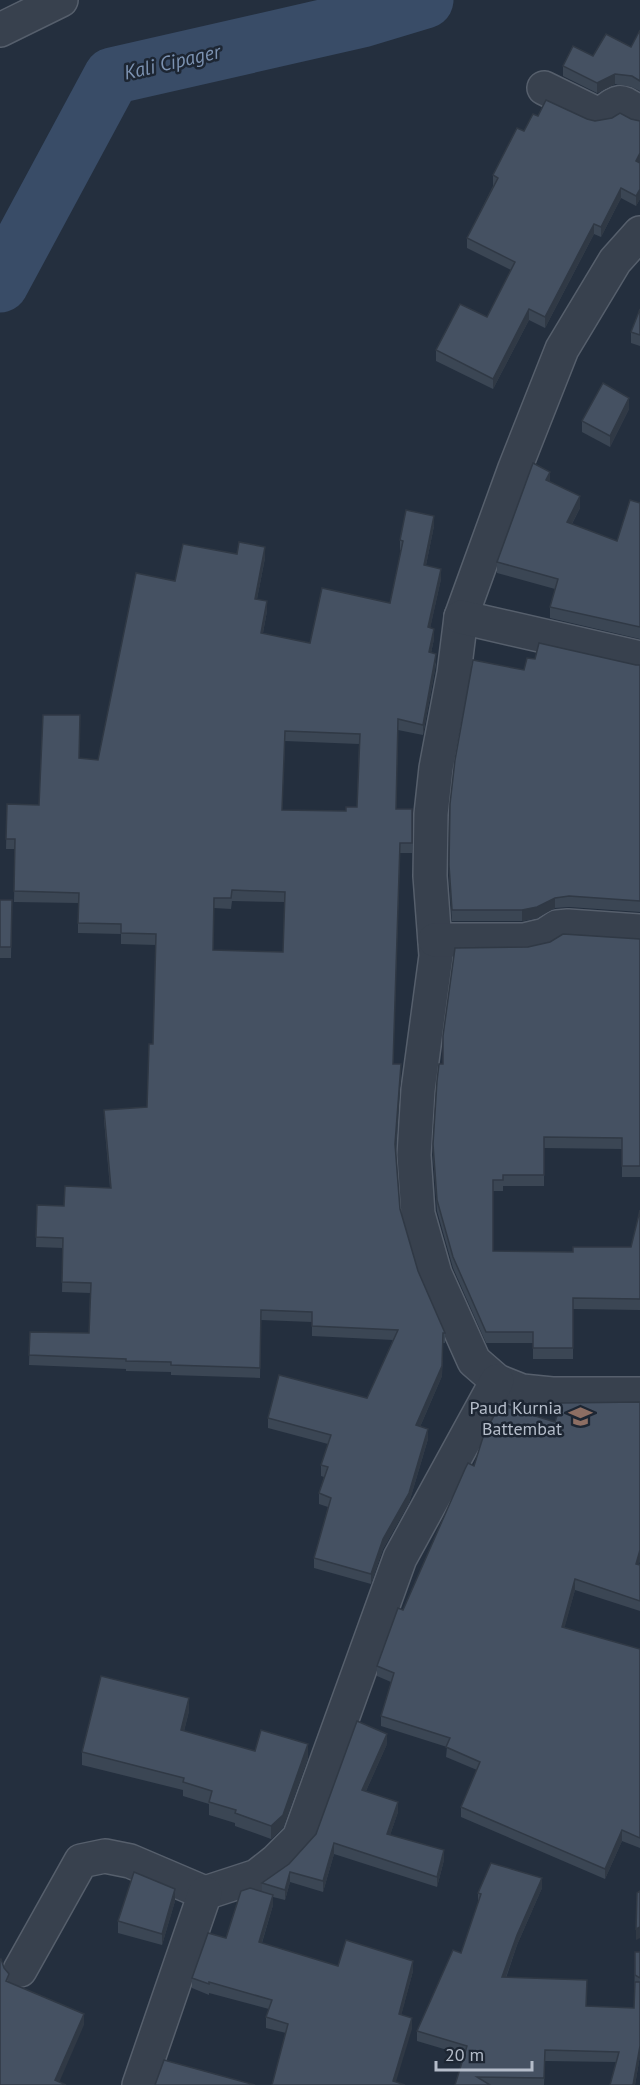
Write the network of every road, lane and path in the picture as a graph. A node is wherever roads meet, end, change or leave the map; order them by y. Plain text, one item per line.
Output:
1 (61, 0) edge
2 (0, 30) edge
3 (544, 88) dead end
4 (640, 113) edge
5 (640, 233) edge
6 (461, 616) junction
7 (640, 658) edge
8 (640, 931) edge
9 (435, 940) junction
10 (497, 1381) junction
11 (640, 1394) edge
12 (206, 1893) junction
13 (20, 1970) dead end
14 (139, 2085) edge

1 - 2 street
3 - 4 street
5 - 6 street
6 - 7 street
6 - 9 street
8 - 9 street
9 - 10 street
10 - 11 street
10 - 12 street
12 - 13 street
12 - 14 street

